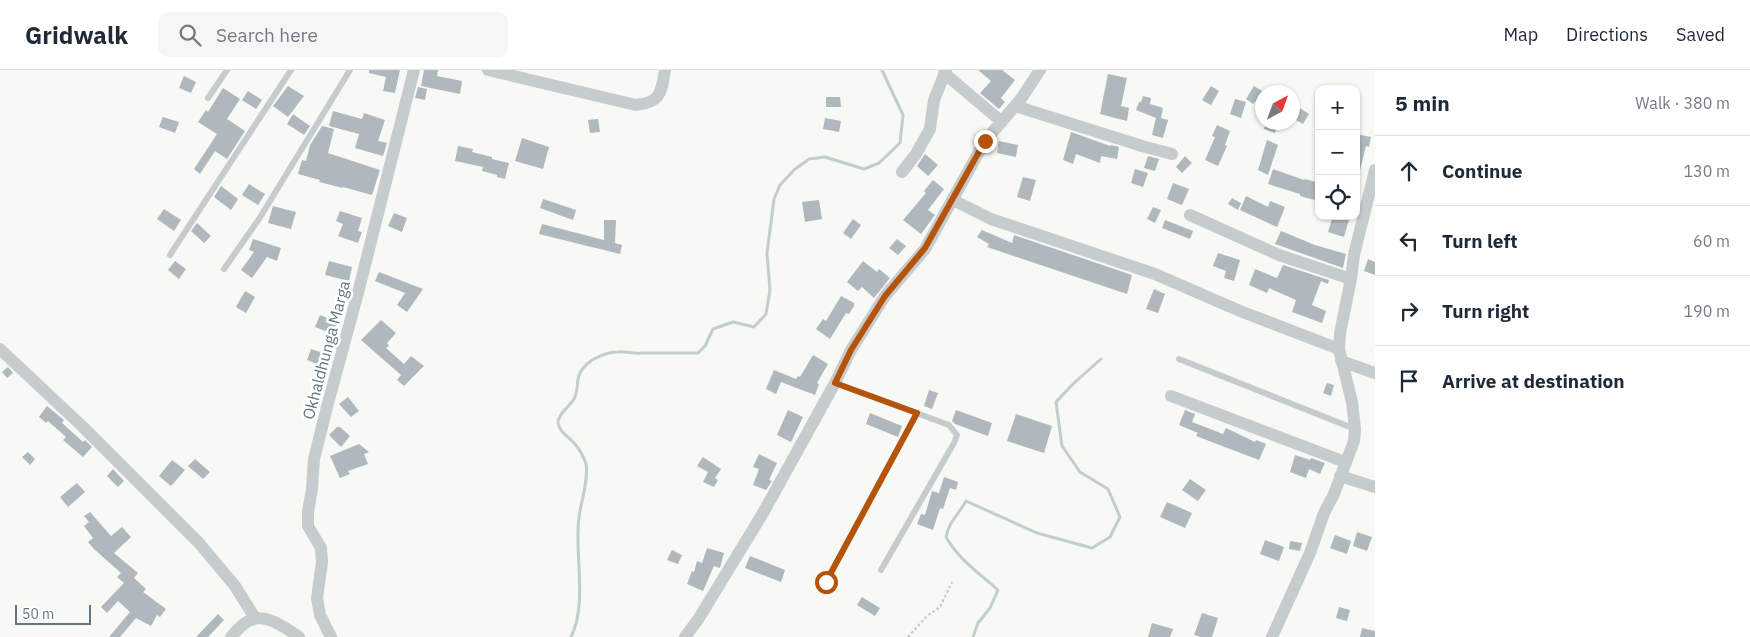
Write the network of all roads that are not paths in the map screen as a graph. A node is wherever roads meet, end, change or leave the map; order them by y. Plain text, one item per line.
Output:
1 (227, 70) edge
2 (290, 70) edge
3 (350, 70) edge
4 (414, 70) edge
5 (488, 70) edge
6 (665, 70) edge
7 (1040, 70) edge
8 (945, 72) edge
9 (208, 98) dead end
10 (1015, 106) junction
11 (1002, 122) junction
12 (1172, 154) dead end
13 (1375, 170) edge
14 (902, 172) dead end
15 (953, 200) junction
16 (1190, 215) dead end
17 (170, 255) dead end
18 (224, 269) dead end
19 (1351, 279) junction
20 (0, 349) edge
21 (1340, 355) junction
22 (1179, 359) dead end
23 (1375, 373) edge
24 (835, 383) junction
25 (1171, 396) dead end
26 (917, 413) junction
27 (1355, 429) junction
28 (1345, 462) junction
29 (1340, 476) junction
30 (1375, 488) edge
31 (882, 570) dead end
32 (826, 582) dead end
33 (255, 618) junction
34 (231, 637) edge
35 (299, 637) edge
36 (331, 637) edge
37 (685, 637) edge
38 (1272, 637) edge

1 - 9 lane
2 - 17 lane
3 - 18 lane
4 - 36 street, Okhaldhunga Marga
5 - 6 street
7 - 10 street
8 - 11 street
8 - 14 street
10 - 11 street
10 - 12 street
11 - 15 street
13 - 19 street
15 - 21 street
15 - 24 street
16 - 19 street
19 - 21 street
20 - 33 street
21 - 23 street
21 - 27 street
22 - 27 lane
24 - 26 lane
24 - 37 street
25 - 28 street
26 - 31 lane
26 - 32 lane
27 - 28 street
28 - 29 street
29 - 30 street
29 - 38 street
33 - 34 street
33 - 35 street

